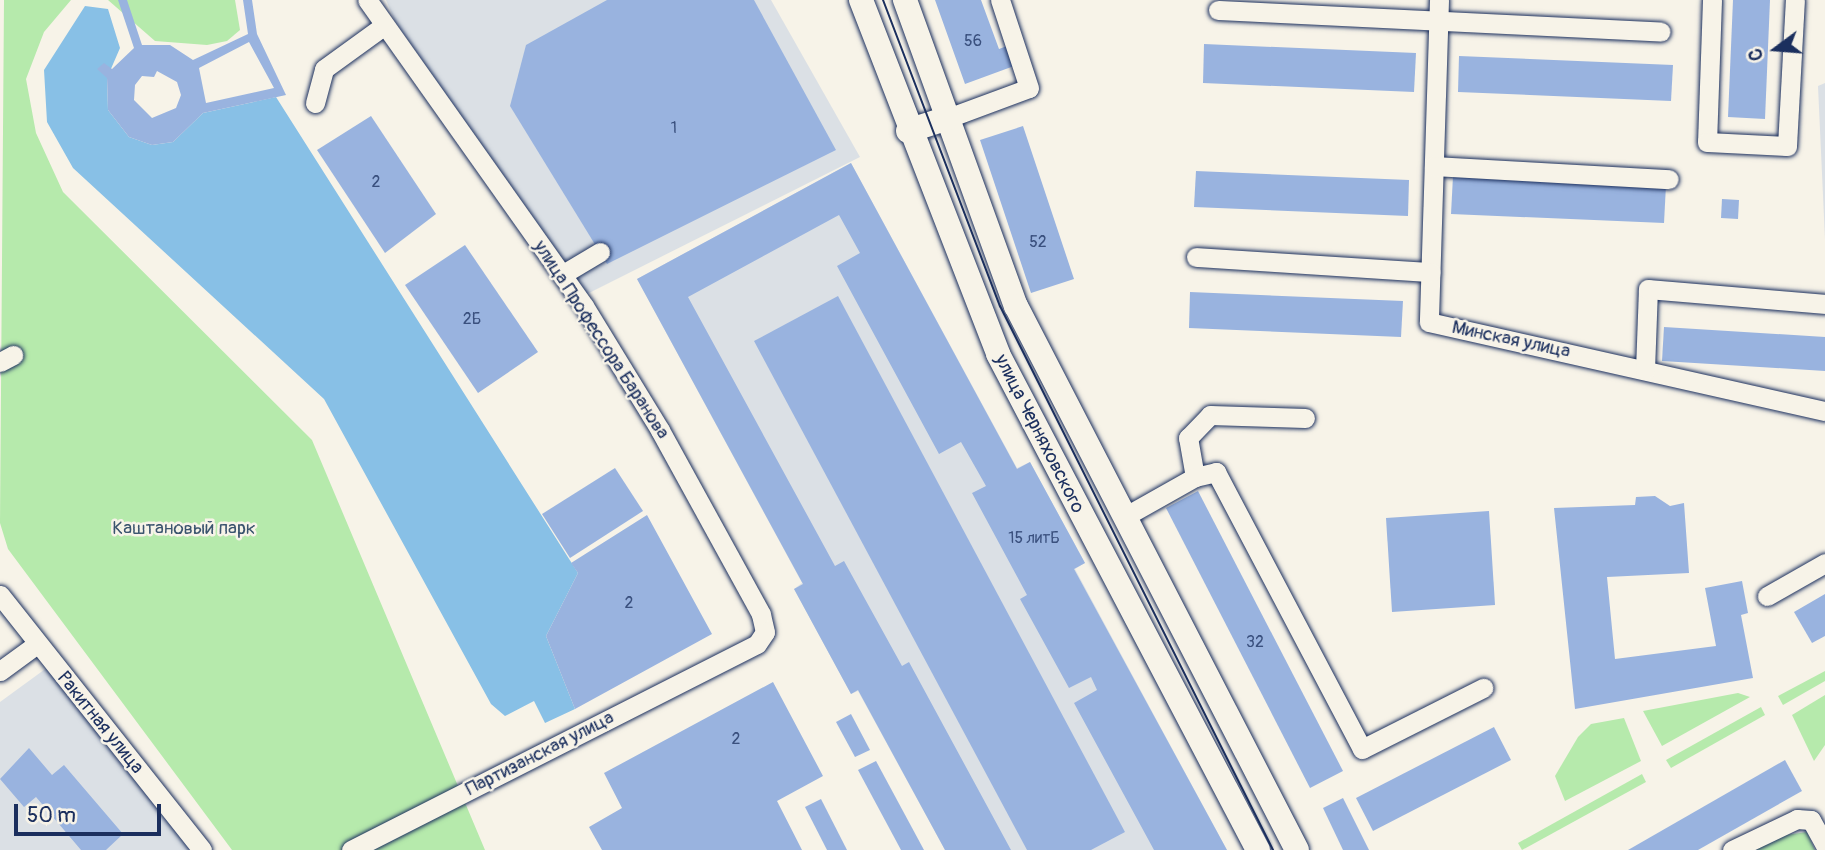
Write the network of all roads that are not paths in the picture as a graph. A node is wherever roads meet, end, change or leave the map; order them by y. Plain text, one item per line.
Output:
1 (356, 0) edge
2 (367, 0) edge
3 (379, 0) edge
4 (860, 0) edge
5 (905, 0) edge
6 (1000, 0) edge
7 (1712, 0) edge
8 (1795, 0) edge
9 (1218, 10) dead end
10 (1438, 10) edge
11 (382, 27) junction
12 (1661, 32) dead end
13 (315, 103) dead end
14 (948, 117) junction
15 (908, 131) junction
16 (1434, 166) junction
17 (1669, 179) dead end
18 (600, 253) dead end
19 (1196, 257) dead end
20 (1430, 272) junction
21 (563, 274) junction
22 (1825, 304) edge
23 (1645, 370) junction
24 (1825, 411) edge
25 (1305, 418) dead end
26 (1195, 477) junction
27 (1124, 517) junction
28 (1825, 563) edge
29 (0, 595) edge
30 (1767, 596) dead end
31 (37, 644) junction
32 (729, 659) joint
33 (0, 671) edge
34 (1483, 688) dead end
35 (1825, 845) edge
36 (202, 850) edge
37 (351, 850) edge
38 (1258, 850) edge
39 (1297, 850) edge
40 (1732, 850) edge

1 - 11 street, улица Профессора Баранова
2 - 11 street, улица Профессора Баранова
3 - 11 street, улица Профессора Баранова
4 - 15 main road, улица Черняховского
5 - 14 main road, улица Черняховского
6 - 14 street
7 - 8 street
9 - 10 street
10 - 12 street
10 - 16 street, Минская улица
11 - 13 street
11 - 21 street, улица Профессора Баранова
14 - 15 main road
14 - 27 main road, улица Черняховского
15 - 38 main road, улица Черняховского
16 - 17 street
16 - 20 street, Минская улица
18 - 21 street
19 - 20 street
20 - 23 street, Минская улица
21 - 32 street, улица Профессора Баранова
22 - 23 street
23 - 24 street, Минская улица
25 - 26 street
26 - 27 street
26 - 34 street
27 - 39 main road, улица Черняховского
28 - 30 street
29 - 31 street, Ракитная улица
31 - 33 street
31 - 36 street, Ракитная улица
32 - 37 street, Партизанская улица
35 - 40 street

